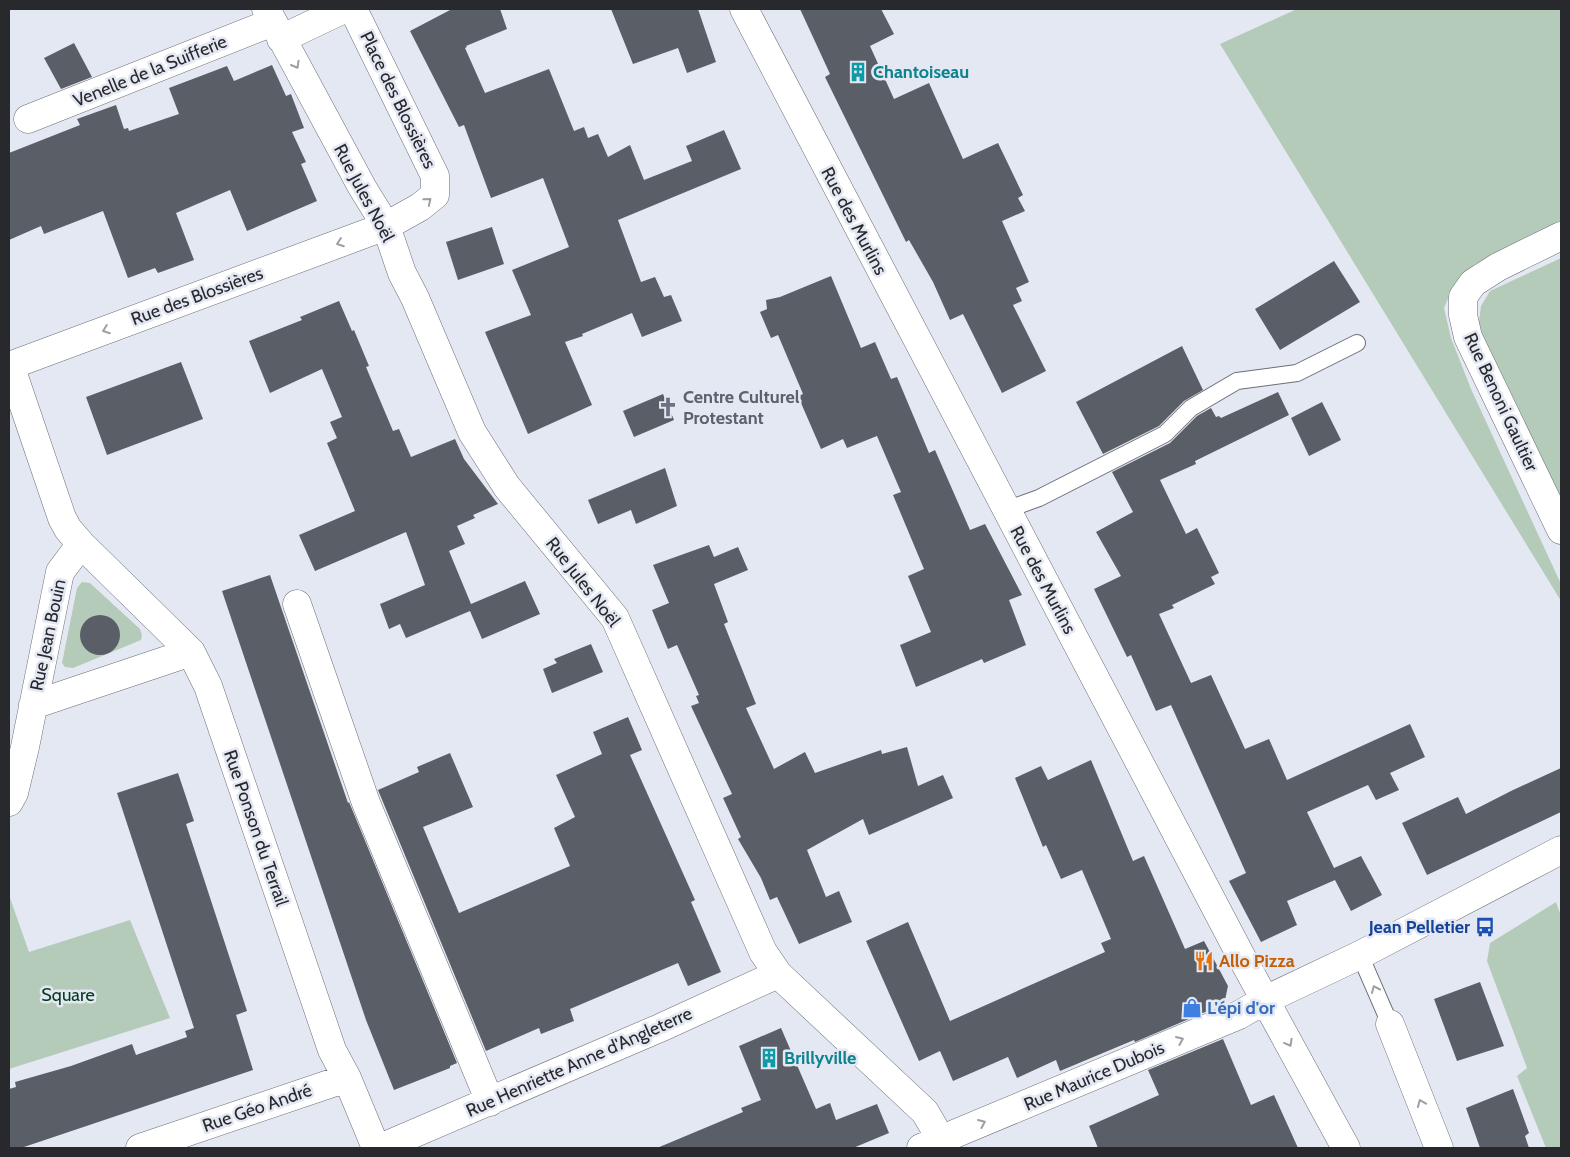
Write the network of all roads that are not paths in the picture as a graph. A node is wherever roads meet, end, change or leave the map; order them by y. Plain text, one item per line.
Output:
1 (344, 9) edge
2 (353, 9) edge
3 (744, 9) edge
4 (273, 23) edge
5 (28, 119) dead end
6 (386, 226) junction
7 (1561, 236) edge
8 (1357, 343) dead end
9 (10, 366) edge
10 (1006, 510) junction
11 (1561, 530) edge
12 (81, 544) junction
13 (297, 604) dead end
14 (191, 652) junction
15 (33, 705) junction
16 (9, 802) edge
17 (1561, 850) edge
18 (1360, 955) junction
19 (778, 974) junction
20 (1265, 1000) junction
21 (1390, 1024) joint
22 (347, 1078) junction
23 (490, 1102) junction
24 (936, 1145) edge
25 (140, 1148) edge
26 (378, 1148) edge
27 (1346, 1148) edge
28 (1439, 1148) edge

1 - 4 street, Venelle de la Suifferie
6 -> 2 street, Place des Blossières
3 - 10 street, Rue des Murlins
4 - 5 street, Venelle de la Suifferie
4 -> 6 street, Rue Jules Noël
6 -> 9 street, Rue des Blossières
6 - 19 street, Rue Jules Noël
7 - 11 street, Rue Benoni Gaultier
8 - 10 lane
9 - 12 street
10 - 20 street, Rue des Murlins
12 - 14 street, Rue Ponson du Terrail
12 - 15 street, Rue Jean Bouin
13 - 23 street
14 - 15 street
14 - 22 street, Rue Ponson du Terrail
15 - 16 street, Rue Jean Bouin
17 - 18 street, Rue Maurice Dubois
18 - 20 street, Rue Maurice Dubois
21 -> 18 lane
19 - 23 street, Rue Henriette Anne d'Angleterre
19 - 24 street, Rue Jules Noël
24 -> 20 street, Rue Maurice Dubois
20 -> 27 street, Rue des Murlins
28 -> 21 street
22 - 25 street, Rue Géo André
22 - 26 street, Rue Ponson du Terrail
23 - 26 street, Rue Henriette Anne d'Angleterre

